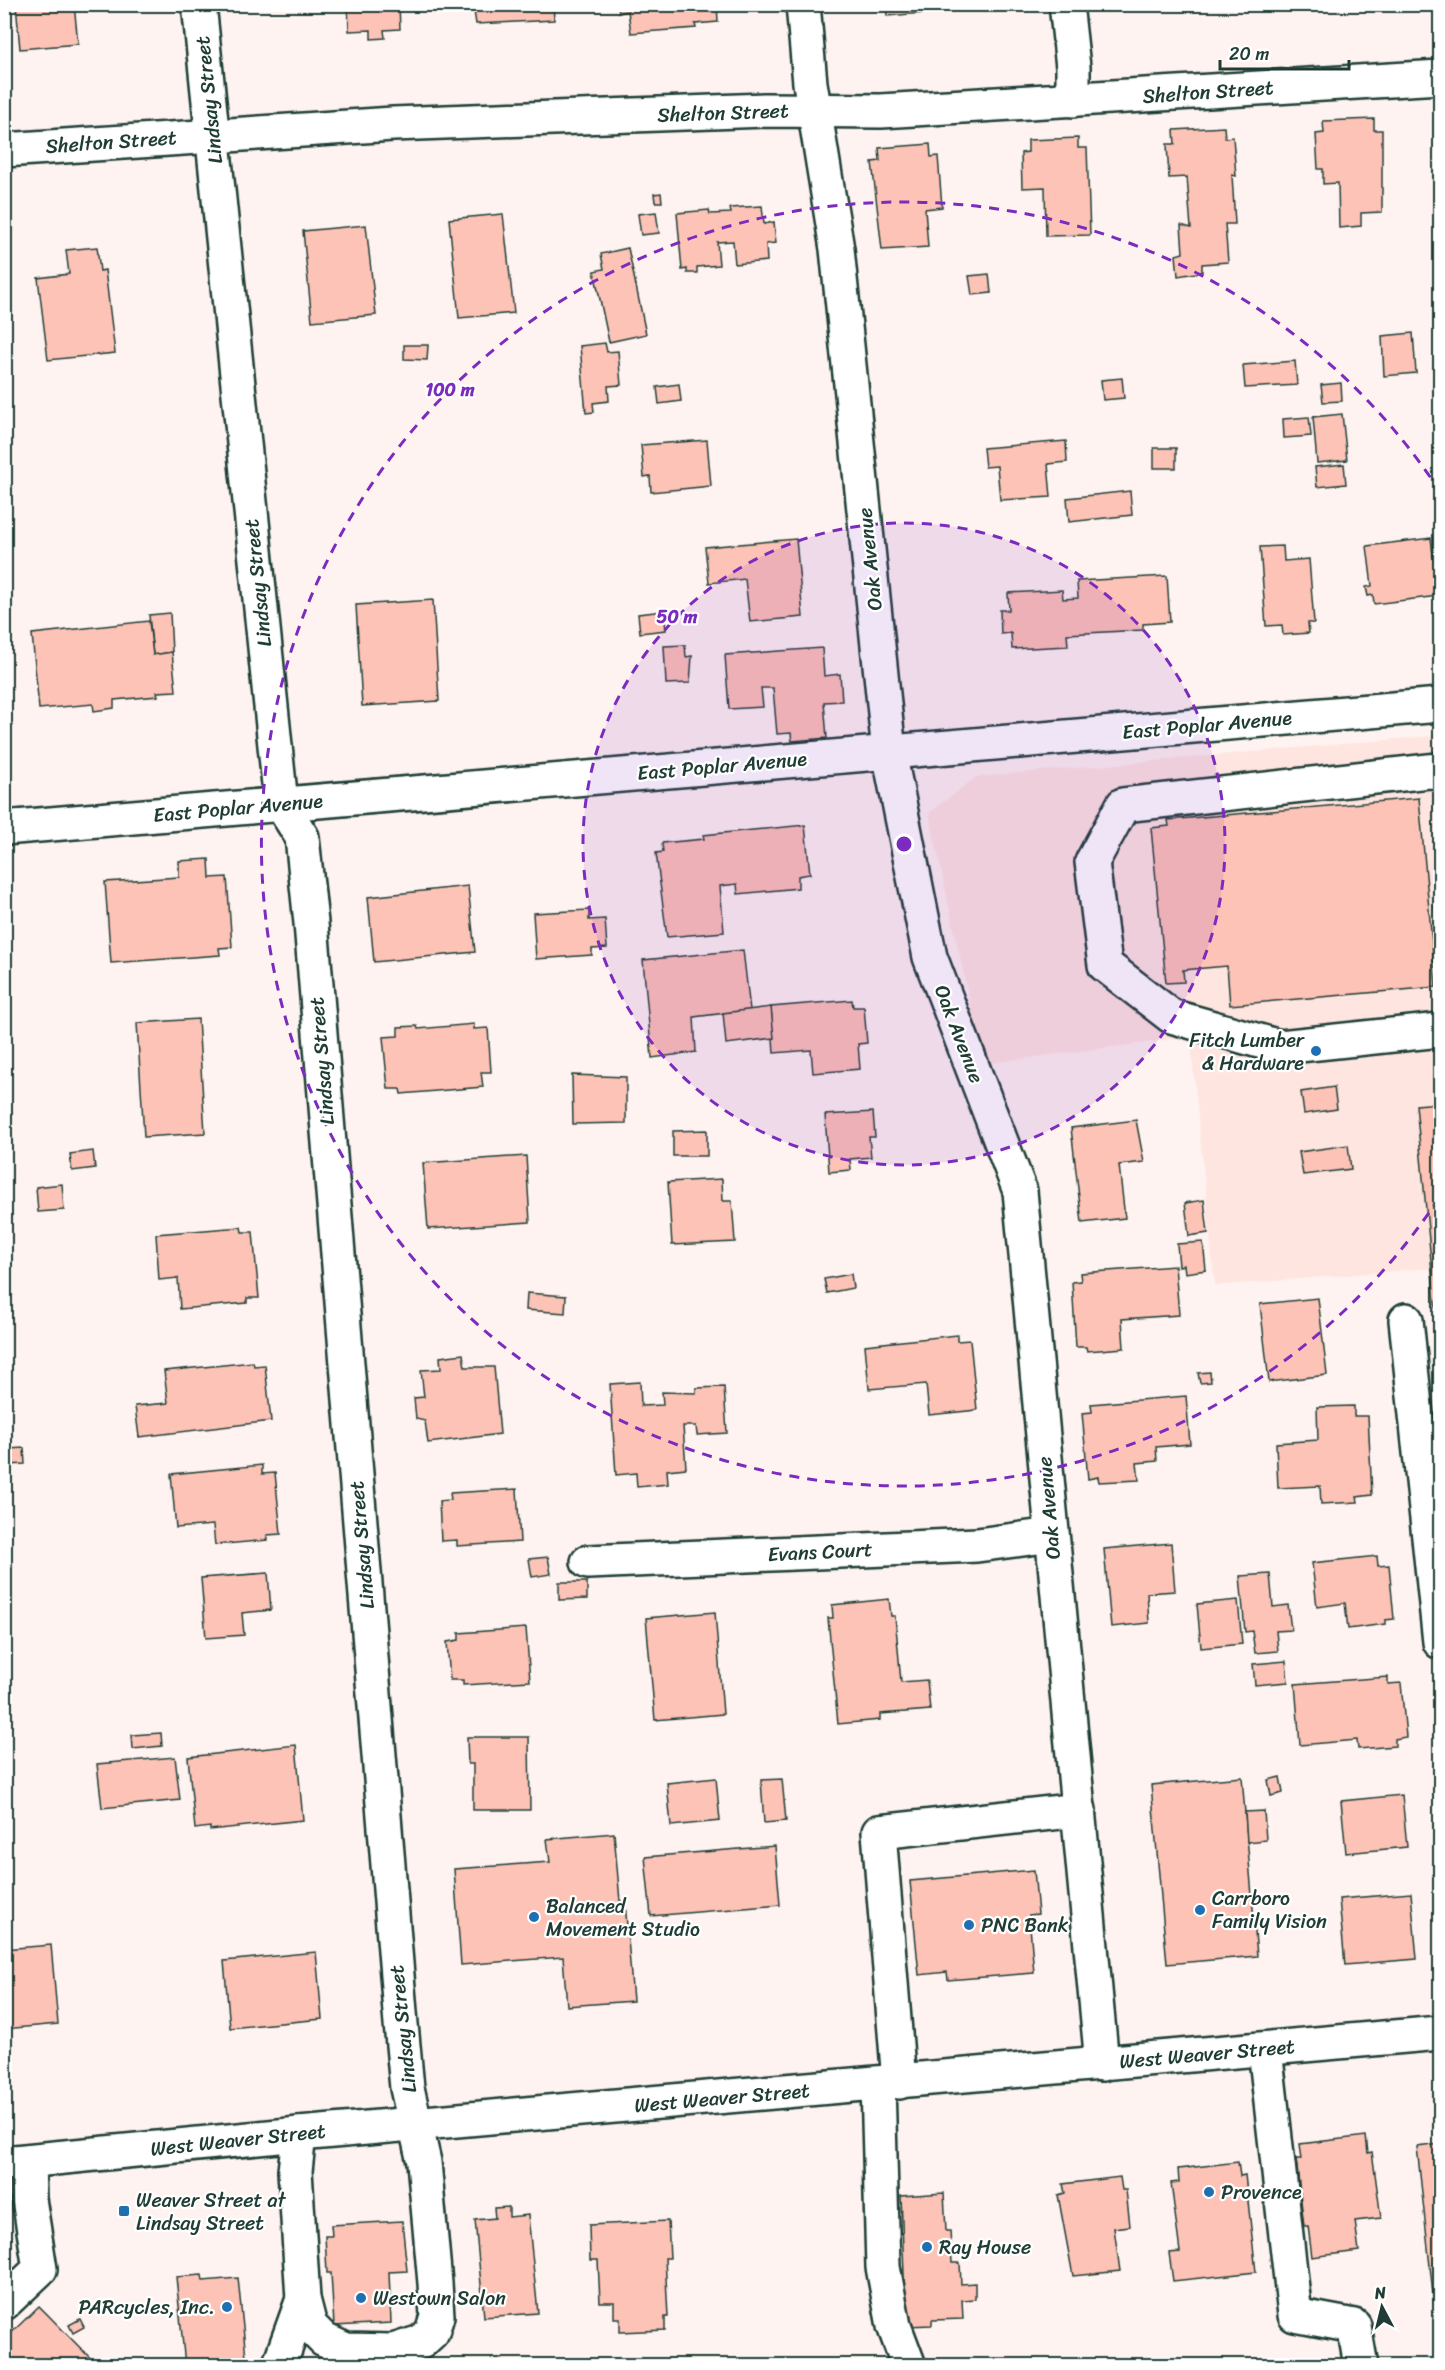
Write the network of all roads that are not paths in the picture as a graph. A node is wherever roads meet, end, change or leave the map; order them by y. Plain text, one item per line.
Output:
1 (199, 4) edge
2 (803, 4) edge
3 (1066, 4) edge
4 (1440, 77) edge
5 (1073, 100) junction
6 (816, 111) junction
7 (212, 135) junction
8 (4, 150) edge
9 (1440, 705) edge
10 (889, 752) junction
11 (1440, 774) edge
12 (281, 804) junction
13 (4, 828) edge
14 (1440, 1030) edge
15 (1406, 1320) dead end
16 (1429, 1427) edge
17 (1052, 1535) junction
18 (588, 1562) dead end
19 (1440, 1642) edge
20 (1079, 1810) junction
21 (1440, 2033) edge
22 (1264, 2049) junction
23 (1102, 2064) junction
24 (889, 2083) junction
25 (416, 2124) junction
26 (299, 2134) junction
27 (16, 2162) edge
28 (303, 2299) junction
29 (4, 2303) edge
30 (372, 2358) edge
31 (279, 2366) edge
32 (909, 2366) edge
33 (1361, 2366) edge

1 - 7 street, Lindsay Street
2 - 6 street, Oak Avenue
3 - 5 street
4 - 5 street, Shelton Street
5 - 6 street, Shelton Street
6 - 7 street, Shelton Street
6 - 10 street, Oak Avenue
7 - 8 street, Shelton Street
7 - 12 street, Lindsay Street
9 - 10 street, East Poplar Avenue
10 - 12 street, East Poplar Avenue
10 - 17 street, Oak Avenue
11 - 14 street
12 - 13 street, East Poplar Avenue
12 - 25 street, Lindsay Street
15 - 16 street
16 - 19 street
17 - 18 street, Evans Court
17 - 20 street, Oak Avenue
20 - 23 street, Oak Avenue
20 - 24 street
21 - 22 street, West Weaver Street
22 - 23 street, West Weaver Street
22 - 33 street
23 - 24 street, West Weaver Street
24 - 25 street, West Weaver Street
24 - 32 street
25 - 26 street, West Weaver Street
25 - 30 street, Lindsay Street
26 - 27 street, West Weaver Street
26 - 28 street
27 - 29 street
28 - 30 street, Lindsay Street
28 - 31 street

